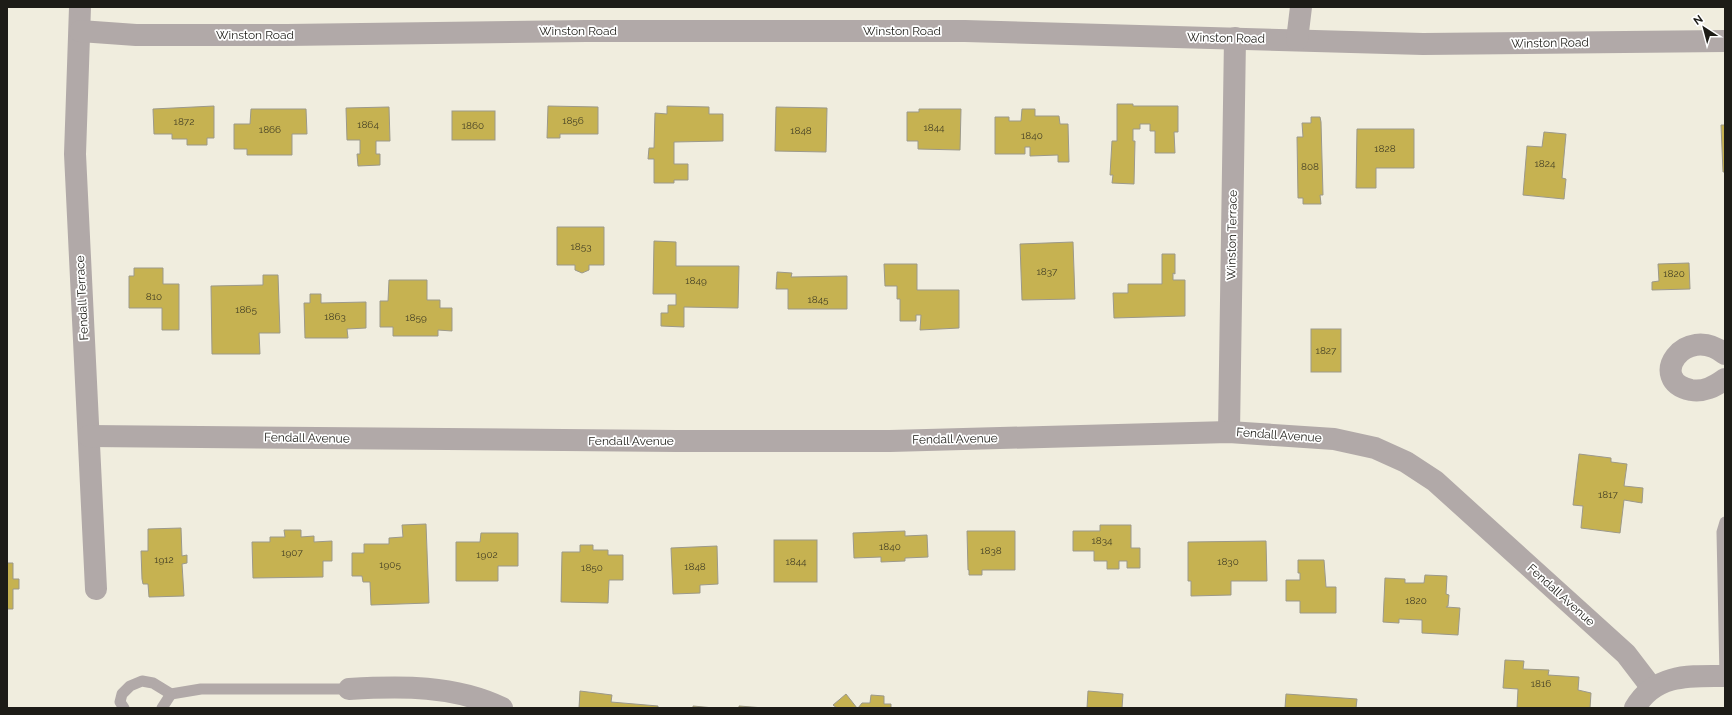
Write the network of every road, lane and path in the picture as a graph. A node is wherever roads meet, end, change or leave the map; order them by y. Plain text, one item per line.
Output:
1 (80, 7) edge
2 (1301, 7) edge
3 (80, 31) junction
4 (1235, 38) junction
5 (1297, 40) junction
6 (1725, 41) edge
7 (1725, 354) edge
8 (1725, 379) edge
9 (1229, 432) junction
10 (89, 436) junction
11 (1725, 522) edge
12 (96, 589) dead end
13 (1725, 676) edge
14 (1652, 688) junction
15 (349, 689) joint
16 (171, 694) junction
17 (124, 708) edge
18 (162, 708) edge
19 (502, 708) edge
20 (1635, 708) edge

1 - 3 street, Fendall Terrace
2 - 5 street
3 - 4 street, Winston Road
3 - 10 street, Fendall Terrace
4 - 5 street, Winston Road
4 - 9 street, Winston Terrace
5 - 6 street, Winston Road
7 - 8 street
9 - 10 street, Fendall Avenue
9 - 14 street, Fendall Avenue
10 - 12 street, Fendall Terrace
11 - 13 lane
13 - 14 street
14 - 20 street
15 - 16 lane
15 - 19 street
16 - 17 lane
16 - 18 lane

